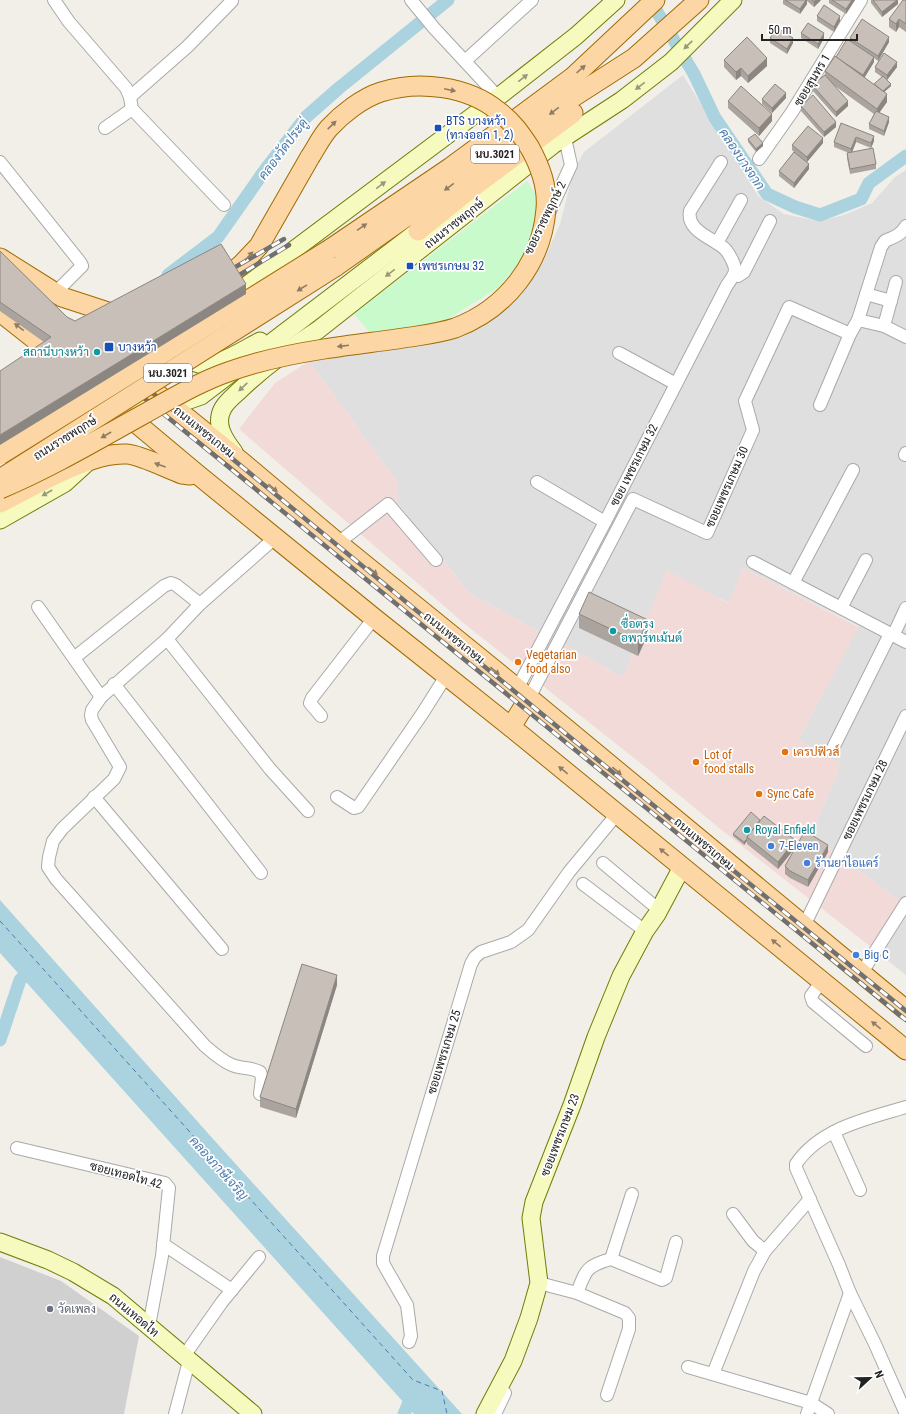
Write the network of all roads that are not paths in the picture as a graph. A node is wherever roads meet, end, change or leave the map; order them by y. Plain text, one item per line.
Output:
1 (54, 0) edge
2 (532, 0) edge
3 (616, 0) edge
4 (655, 0) edge
5 (733, 0) edge
6 (861, 0) edge
7 (232, 1) dead end
8 (416, 4) edge
9 (695, 4) edge
10 (634, 58) junction
11 (465, 61) junction
12 (498, 97) junction
13 (131, 103) junction
14 (106, 128) dead end
15 (559, 141) junction
16 (759, 159) dead end
17 (0, 162) edge
18 (721, 162) dead end
19 (741, 200) dead end
20 (224, 205) dead end
21 (770, 221) dead end
22 (906, 226) edge
23 (418, 230) junction
24 (717, 243) junction
25 (0, 258) edge
26 (0, 268) edge
27 (734, 275) junction
28 (896, 282) dead end
29 (201, 294) edge
30 (866, 294) junction
31 (891, 301) junction
32 (55, 302) junction
33 (0, 312) edge
34 (311, 313) junction
35 (144, 314) edge
36 (858, 320) junction
37 (199, 321) junction
38 (884, 326) junction
39 (850, 334) junction
40 (906, 337) edge
41 (38, 341) junction
42 (369, 348) dead end
43 (619, 353) dead end
44 (122, 366) junction
45 (54, 374) edge
46 (676, 384) junction
47 (92, 386) junction
48 (51, 402) edge
49 (133, 402) junction
50 (171, 405) junction
51 (820, 405) dead end
52 (40, 435) junction
53 (0, 454) edge
54 (89, 461) junction
55 (0, 462) edge
56 (243, 463) junction
57 (69, 469) junction
58 (853, 470) dead end
59 (197, 474) junction
60 (0, 479) edge
61 (537, 482) dead end
62 (0, 489) edge
63 (0, 504) edge
64 (0, 520) edge
65 (605, 522) junction
66 (276, 537) junction
67 (338, 543) junction
68 (436, 560) dead end
69 (866, 560) dead end
70 (754, 562) dead end
71 (793, 583) junction
72 (200, 604) junction
73 (38, 607) dead end
74 (841, 608) junction
75 (906, 608) edge
76 (374, 618) junction
77 (891, 635) junction
78 (167, 640) junction
79 (906, 642) edge
80 (74, 658) junction
81 (446, 676) junction
82 (114, 684) junction
83 (523, 693) junction
84 (101, 697) junction
85 (321, 716) dead end
86 (906, 716) edge
87 (511, 727) junction
88 (832, 750) dead end
89 (94, 797) junction
90 (337, 797) dead end
91 (308, 811) dead end
92 (617, 814) junction
93 (603, 863) dead end
94 (682, 867) junction
95 (261, 874) dead end
96 (583, 884) dead end
97 (906, 903) edge
98 (658, 909) junction
99 (804, 926) junction
100 (645, 931) junction
101 (222, 949) dead end
102 (861, 974) junction
103 (822, 981) junction
104 (906, 1010) edge
105 (866, 1046) dead end
106 (906, 1050) edge
107 (260, 1094) edge
108 (906, 1107) edge
109 (834, 1132) junction
110 (17, 1148) dead end
111 (860, 1190) dead end
112 (632, 1194) dead end
113 (810, 1199) junction
114 (733, 1214) dead end
115 (0, 1242) edge
116 (676, 1242) dead end
117 (163, 1244) junction
118 (765, 1251) junction
119 (258, 1257) dead end
120 (611, 1259) junction
121 (538, 1288) junction
122 (232, 1290) junction
123 (576, 1293) junction
124 (850, 1293) junction
125 (149, 1326) junction
126 (409, 1342) dead end
127 (187, 1358) junction
128 (688, 1367) dead end
129 (713, 1374) junction
130 (607, 1395) dead end
131 (809, 1409) edge
132 (175, 1414) edge
133 (253, 1414) edge
134 (482, 1414) edge
135 (495, 1414) edge
136 (828, 1414) edge
137 (906, 1414) edge

1 - 13 street
2 - 11 street
12 -> 3 main road
53 -> 4 main road, ถนนราชพฤกษ์ / นบ.3021, bridge
5 -> 15 main road, ถนนราชพฤกษ์ / นบ.3021
6 - 16 street, ซอยสุนทร 1
7 - 13 street
8 - 11 street
9 - 10 main road, ถนนราชพฤกษ์ / นบ.3021
10 - 23 main road
10 -> 60 main road, ถนนราชพฤกษ์ / นบ.3021, bridge
11 - 12 street
37 -> 12 main road
13 - 14 street
13 - 20 street
15 - 23 main road
15 - 42 street, ซอยราชพฤกษ์ 2
15 -> 56 main road, ถนนราชพฤกษ์ / นบ.3021
17 - 32 street
18 - 24 street
19 - 24 street
21 - 27 street
22 - 30 street
23 - 34 main road
24 - 27 street
25 - 32 main road
26 - 32 main road
27 - 46 street, ซอย เพชรเกษม 32
28 - 31 street
29 -> 62 main road, bridge
30 - 31 street
30 - 36 street
31 - 38 street
32 - 35 main road
41 -> 33 main road
34 - 37 main road
34 - 50 main road
36 - 38 street
36 - 39 street
37 - 44 main road
38 - 40 street
39 - 51 street
39 - 83 street, ซอยเพชรเกษม 30
41 - 45 main road
41 - 47 main road
43 - 46 street
44 - 49 main road
44 - 50 main road, ถนนเพชรเกษม
46 - 65 street, ซอย เพชรเกษม 32
47 - 49 main road
47 - 59 main road
48 - 52 main road
49 - 50 main road
49 - 59 main road
50 - 56 main road, ถนนเพชรเกษม
52 - 55 main road
52 - 57 main road
54 - 57 main road
59 -> 54 main road
54 -> 64 main road
56 -> 67 main road, ถนนเพชรเกษม
57 - 63 main road
58 - 71 street
59 - 66 main road
61 - 65 street
65 - 83 street, ซอย เพชรเกษม 32
66 - 72 street
66 - 76 main road
67 - 68 street
67 -> 83 main road, ถนนเพชรเกษม
69 - 74 street
70 - 71 street
71 - 74 street
72 - 78 street
72 - 80 street
73 - 80 street
74 - 77 street
75 - 77 street
76 - 81 main road
76 - 85 street
77 - 79 street
77 - 88 street
78 - 82 street
78 - 91 street
80 - 84 street
81 - 87 main road
81 - 90 street
82 - 84 street
82 - 95 street
83 - 87 main road
83 -> 99 main road, ถนนเพชรเกษม
84 - 89 street
86 - 99 street, ซอยเพชรเกษม 28
92 -> 87 main road
89 - 101 street
89 - 107 street
94 -> 92 main road
92 - 126 street, ซอยเพชรเกษม 25
93 - 98 street
94 - 98 main road, ซอยเพชรเกษม 23
103 -> 94 main road
96 - 100 street
97 - 102 street
98 - 100 main road, ซอยเพชรเกษม 23
99 - 102 main road, ถนนเพชรเกษม
100 - 121 main road, ซอยเพชรเกษม 23
102 - 104 main road, ถนนเพชรเกษม
103 - 105 street
106 -> 103 main road
108 - 109 street
109 - 111 street
109 - 113 street
110 - 117 street, ซอยเทอดไท 42
112 - 120 street
113 - 118 street
113 - 124 street
114 - 118 street
115 - 125 main road, ถนนเทอดไท
116 - 120 street
117 - 122 street
117 - 125 street, ซอยเทอดไท 42
118 - 129 street
119 - 122 street
120 - 123 street
121 - 123 street
121 - 134 main road, ซอยเพชรเกษม 23
121 - 135 street, ซอยเพชรเกษม 23
122 - 127 street
123 - 130 street
124 - 131 street
124 - 137 street
125 - 127 main road, ถนนเทอดไท
127 - 132 street
127 - 133 main road, ถนนเทอดไท
128 - 129 street
129 - 131 street
131 - 136 street

